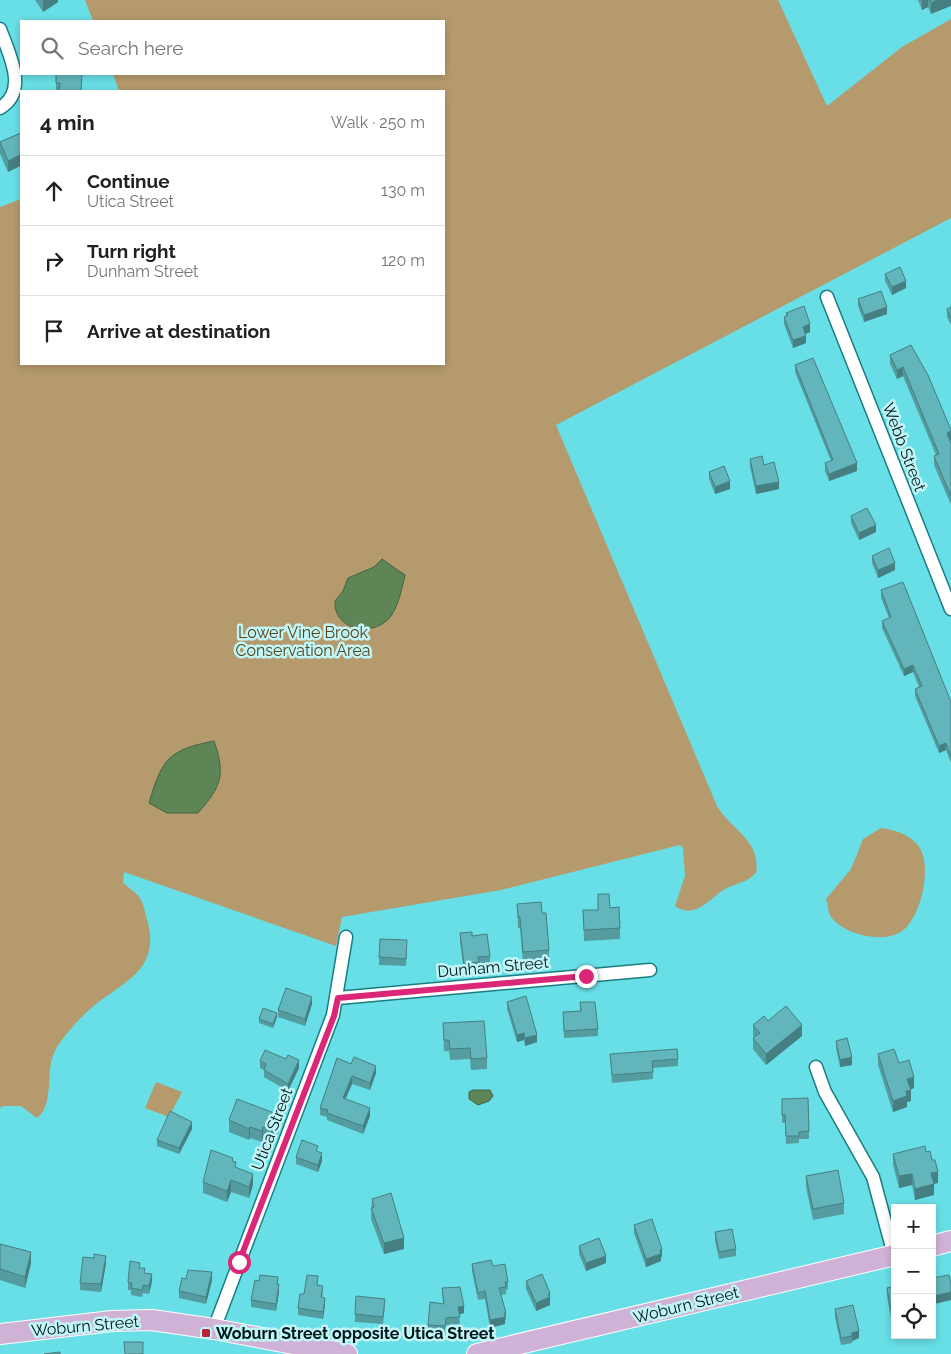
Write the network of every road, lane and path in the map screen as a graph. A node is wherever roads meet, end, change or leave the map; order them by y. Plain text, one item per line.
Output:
1 (0, 30) edge
2 (0, 108) edge
3 (827, 297) dead end
4 (951, 609) edge
5 (346, 937) dead end
6 (650, 970) dead end
7 (338, 998) junction
8 (816, 1067) dead end
9 (951, 1241) edge
10 (936, 1245) edge
11 (892, 1249) edge
12 (891, 1256) edge
13 (214, 1329) junction
14 (0, 1334) edge
15 (347, 1354) edge
16 (478, 1354) edge

1 - 2 street
3 - 4 street, Webb Street
5 - 7 street, Utica Street
6 - 7 street, Dunham Street
7 - 13 street, Utica Street
8 - 11 street
9 - 10 main road
12 - 16 main road, Woburn Street
13 - 14 main road, Woburn Street
13 - 15 main road, Woburn Street

